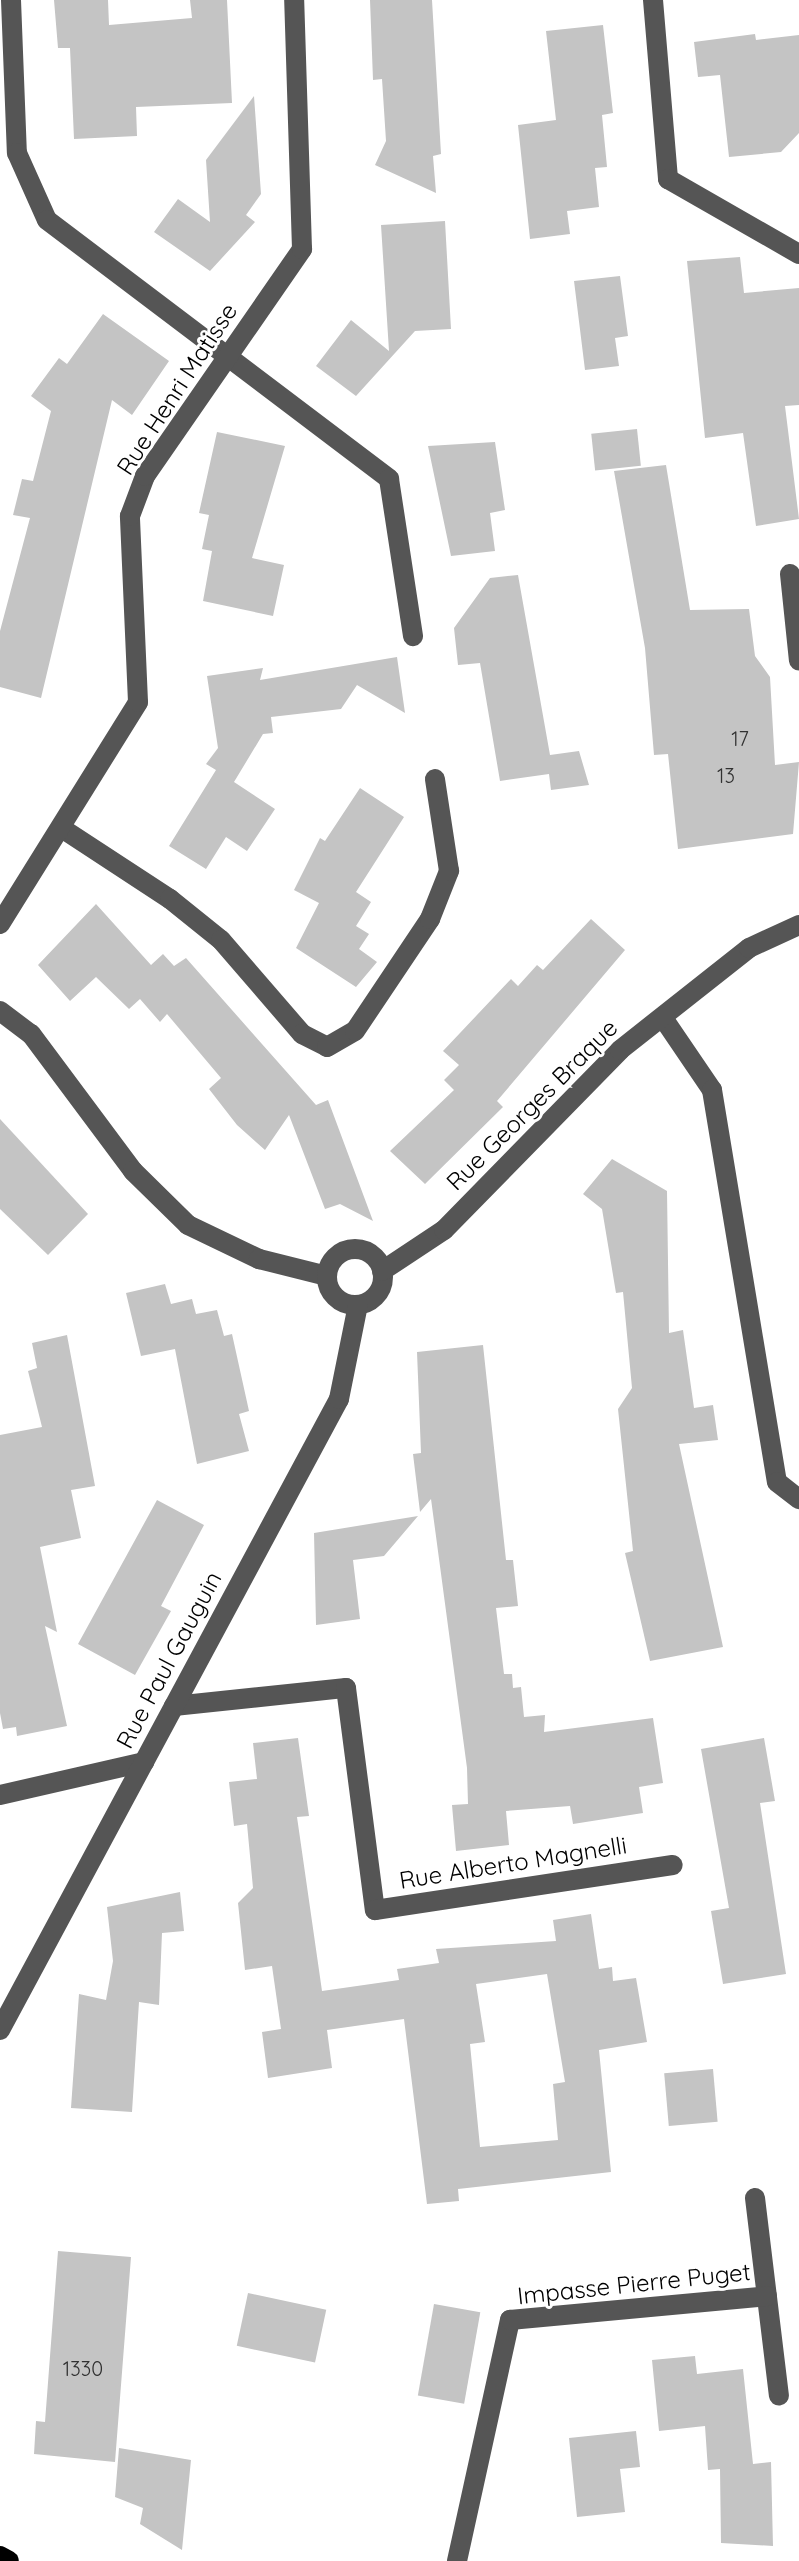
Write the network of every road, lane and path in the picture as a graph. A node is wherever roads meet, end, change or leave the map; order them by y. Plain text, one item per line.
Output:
1 (11, 0) edge
2 (294, 0) edge
3 (653, 0) edge
4 (799, 254) edge
5 (230, 353) junction
6 (790, 574) dead end
7 (413, 636) dead end
8 (799, 661) edge
9 (435, 779) dead end
10 (63, 829) junction
11 (0, 924) edge
12 (799, 925) edge
13 (0, 1011) edge
14 (663, 1018) junction
15 (382, 1271) junction
16 (327, 1276) junction
17 (358, 1305) junction
18 (799, 1499) edge
19 (174, 1706) junction
20 (144, 1762) junction
21 (0, 1795) edge
22 (673, 1865) dead end
23 (0, 2030) edge
24 (755, 2198) dead end
25 (767, 2296) junction
26 (779, 2396) dead end
27 (0, 2556) edge
28 (9, 2561) edge
29 (457, 2561) edge

1 - 5 street
2 - 5 street, Rue Henri Matisse
3 - 4 street
5 - 7 street
5 - 10 street, Rue Henri Matisse
6 - 8 street
9 - 10 street
10 - 11 street, Rue Henri Matisse
12 - 14 street, Rue Georges Braque
13 - 16 street
14 - 15 street, Rue Georges Braque
14 - 18 street
15 - 16 street
15 - 17 street
16 - 17 street
17 - 19 street, Rue Paul Gauguin
19 - 20 street, Rue Paul Gauguin
19 - 22 street, Rue Alberto Magnelli
20 - 21 street
20 - 23 street, Rue Paul Gauguin
24 - 25 street
25 - 26 street
25 - 29 street, Impasse Pierre Puget
27 - 28 main road

